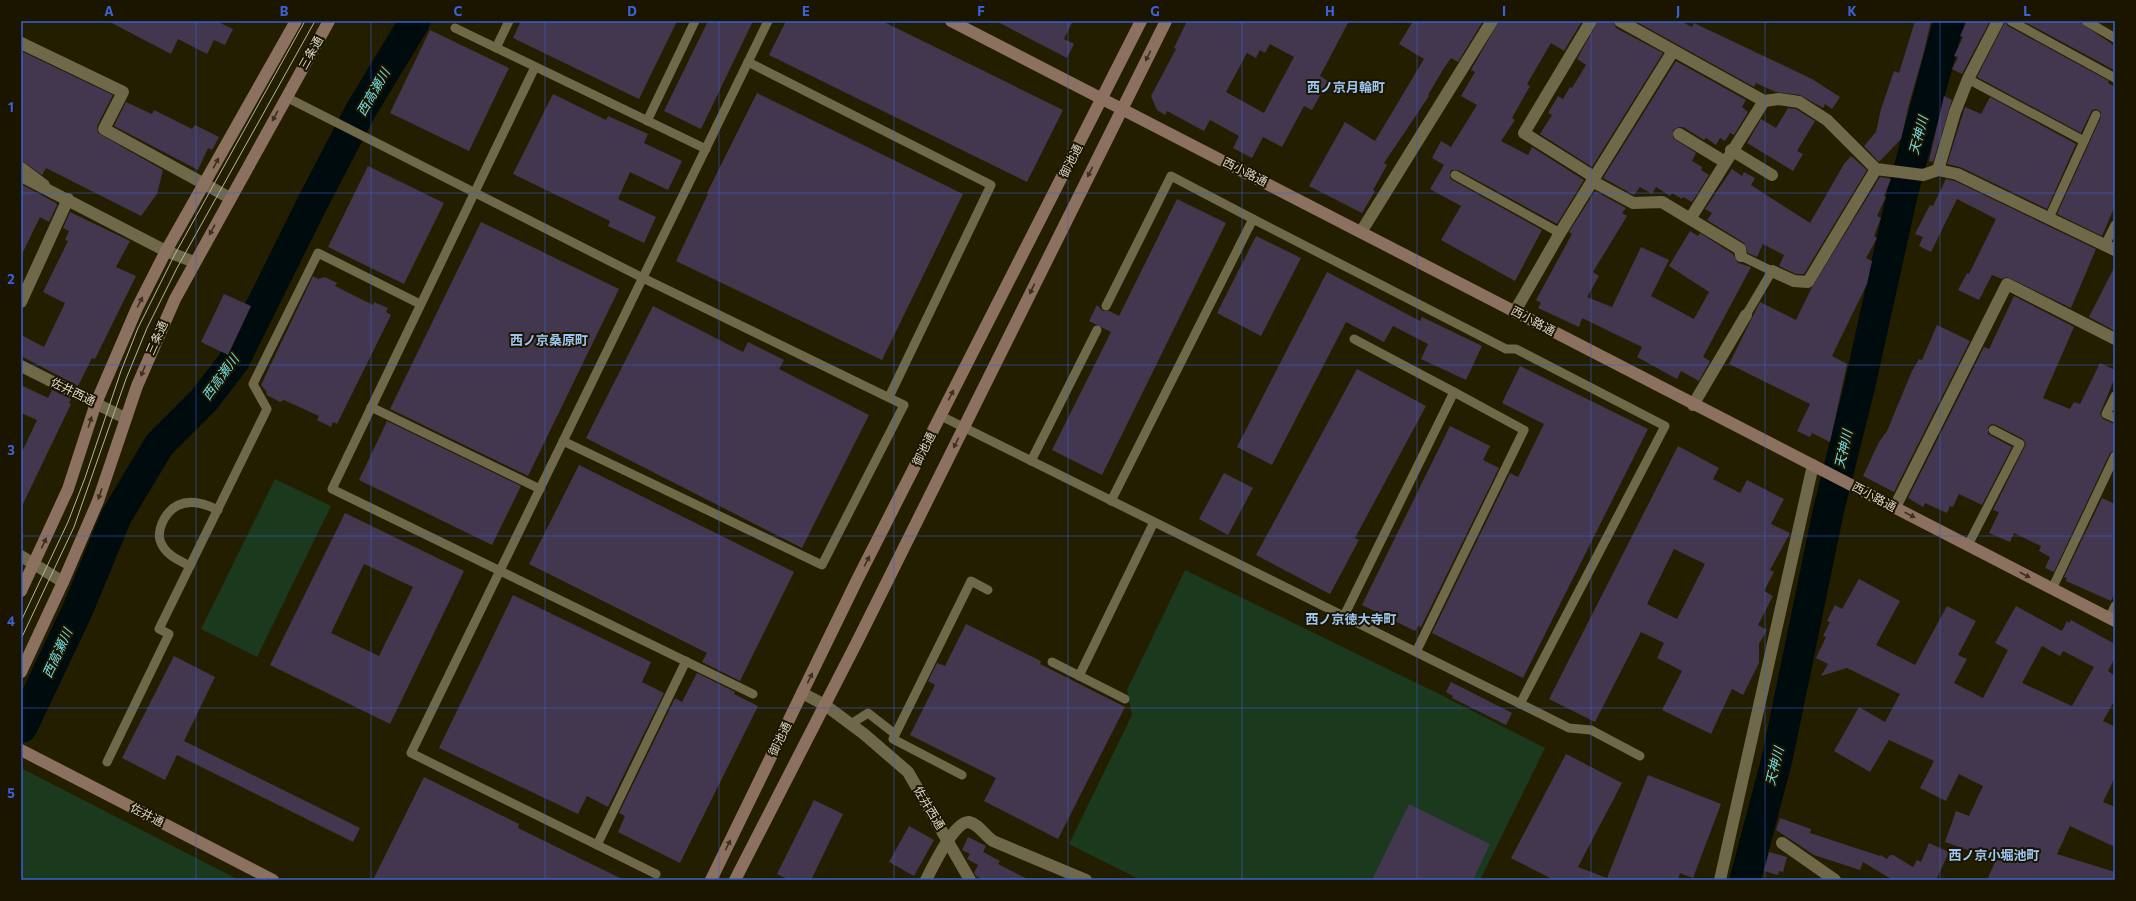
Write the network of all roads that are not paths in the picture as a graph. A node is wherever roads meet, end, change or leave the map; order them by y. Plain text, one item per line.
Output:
1 (296, 21) edge
2 (329, 21) edge
3 (509, 21) edge
4 (695, 21) edge
5 (768, 21) edge
6 (951, 21) edge
7 (1142, 21) edge
8 (1166, 21) edge
9 (1492, 21) edge
10 (1591, 21) edge
11 (1620, 21) edge
12 (1998, 21) edge
13 (2011, 21) edge
14 (2086, 21) edge
15 (455, 28) dead end
16 (2115, 38) edge
17 (21, 43) edge
18 (496, 48) junction
19 (1673, 51) junction
20 (748, 62) junction
21 (535, 67) junction
22 (2115, 78) edge
23 (1968, 79) junction
24 (286, 97) junction
25 (1103, 98) junction
26 (1764, 101) junction
27 (1122, 108) junction
28 (2096, 115) dead end
29 (647, 121) junction
30 (1679, 134) dead end
31 (2084, 140) junction
32 (706, 150) junction
33 (1731, 150) junction
34 (1725, 162) junction
35 (21, 166) edge
36 (1876, 169) junction
37 (1938, 170) junction
38 (1455, 175) dead end
39 (1772, 175) dead end
40 (21, 176) edge
41 (1593, 179) junction
42 (204, 184) junction
43 (475, 192) junction
44 (65, 197) junction
45 (230, 198) junction
46 (2050, 218) junction
47 (1253, 219) junction
48 (1690, 219) junction
49 (2115, 225) edge
50 (1361, 232) junction
51 (1560, 233) junction
52 (2110, 248) edge
53 (166, 251) junction
54 (1741, 256) joint
55 (194, 262) junction
56 (1772, 271) junction
57 (642, 278) junction
58 (21, 302) edge
59 (420, 304) junction
60 (1106, 306) dead end
61 (1516, 312) junction
62 (1746, 315) joint
63 (1097, 330) dead end
64 (1354, 339) dead end
65 (2115, 340) edge
66 (21, 366) edge
67 (1454, 392) junction
68 (2115, 396) edge
69 (889, 397) junction
70 (96, 403) junction
71 (1693, 405) junction
72 (371, 407) junction
73 (941, 416) junction
74 (125, 418) junction
75 (2115, 418) edge
76 (964, 427) junction
77 (1993, 430) dead end
78 (563, 441) junction
79 (2115, 456) edge
80 (1031, 461) junction
81 (1814, 465) junction
82 (540, 489) junction
83 (1111, 501) junction
84 (1895, 507) junction
85 (218, 510) junction
86 (1154, 522) junction
87 (1968, 545) junction
88 (21, 556) edge
89 (34, 563) junction
90 (190, 566) junction
91 (500, 570) junction
92 (64, 582) junction
93 (2052, 589) junction
94 (988, 590) dead end
95 (21, 591) edge
96 (2115, 606) edge
97 (1344, 616) junction
98 (2112, 620) edge
99 (1416, 652) junction
100 (686, 661) junction
101 (1052, 662) dead end
102 (21, 672) edge
103 (1079, 676) junction
104 (802, 693) junction
105 (753, 694) dead end
106 (1125, 699) dead end
107 (1520, 704) junction
108 (825, 705) junction
109 (851, 724) junction
110 (895, 734) junction
111 (21, 750) edge
112 (1640, 756) dead end
113 (107, 762) dead end
114 (962, 775) dead end
115 (948, 840) junction
116 (1782, 843) dead end
117 (597, 845) junction
118 (656, 874) dead end
119 (273, 880) edge
120 (711, 880) edge
121 (735, 880) edge
122 (926, 880) edge
123 (970, 880) edge
124 (1086, 880) edge
125 (1720, 880) edge
126 (1835, 880) edge

42 -> 1 street
2 - 24 street, 三条通
3 - 18 lane
4 - 29 lane
5 - 20 lane
6 - 25 street, 西小路通
7 - 25 street, 御池通
8 -> 27 street, 御池通
9 - 50 street
10 - 41 street
11 - 19 street
12 - 23 street
13 - 22 lane
14 - 16 lane
15 - 18 lane
17 - 42 street
18 - 21 lane
19 - 26 street
19 - 41 street
20 - 32 lane
20 - 69 lane
21 - 29 lane
21 - 43 lane
23 - 31 lane
23 - 37 street
24 - 43 lane
24 -> 45 street, 三条通
25 - 27 street, 西小路通
73 -> 25 street, 御池通
26 - 33 street
26 - 36 street
27 - 50 street, 西小路通
27 -> 76 street, 御池通
28 - 31 lane
29 - 32 lane
30 - 34 street
31 - 46 lane
32 - 57 lane
33 - 34 street
33 - 39 street
34 - 48 street
35 - 44 lane
36 - 37 street
36 - 56 street
37 - 46 street
38 - 51 lane
40 - 44 street
41 - 48 street
41 - 51 street
42 - 45 street
42 - 53 street
43 - 57 lane
43 - 59 lane
44 - 53 street
44 - 58 street
45 -> 55 street, 三条通
46 - 52 street
47 - 60 lane
47 - 83 lane
47 - 107 lane
48 - 54 street
49 - 52 lane
50 - 61 street, 西小路通
51 - 61 street
53 - 55 street
70 -> 53 street
54 - 56 lane
55 -> 74 street, 三条通
56 - 62 lane
57 - 69 lane
57 - 78 lane
59 - 72 lane
59 - 85 lane
61 - 71 street, 西小路通
62 - 71 street
63 - 80 lane
64 - 67 lane
65 - 84 street
66 - 70 street, 佐井西通
67 - 97 lane
67 - 99 lane
68 - 75 lane
69 - 78 lane
70 - 74 street, 佐井西通
89 -> 70 street
71 - 81 street, 西小路通
72 - 82 lane
72 - 91 lane
73 - 76 lane
104 -> 73 street, 御池通
74 -> 92 street, 三条通
76 - 80 lane
76 -> 108 street, 御池通
77 - 87 lane
78 - 82 lane
79 - 93 lane
80 - 83 lane
81 - 84 street, 西小路通
81 - 125 street
82 - 91 lane
83 - 86 lane
84 -> 87 street, 西小路通
85 - 90 lane
85 - 90 lane
86 - 97 lane
86 - 103 lane
87 -> 93 street, 西小路通
88 - 89 street
89 - 92 street
89 - 95 street
90 - 113 lane
91 - 100 lane
91 - 117 lane
92 - 102 street, 三条通
93 - 98 street, 西小路通
94 - 110 lane
96 - 98 lane
97 - 99 lane
99 - 107 lane
100 - 105 lane
100 - 117 lane
101 - 103 lane
103 - 106 lane
104 - 108 street, 佐井西通
120 -> 104 street, 御池通
107 - 112 lane
108 - 109 street, 佐井西通
108 - 121 street, 御池通
109 - 110 lane
109 - 115 street, 佐井西通
110 - 114 lane
111 - 119 street, 佐井通
115 - 122 street
115 - 123 street
115 - 124 street, 佐井西通
116 - 126 street
117 - 118 lane

